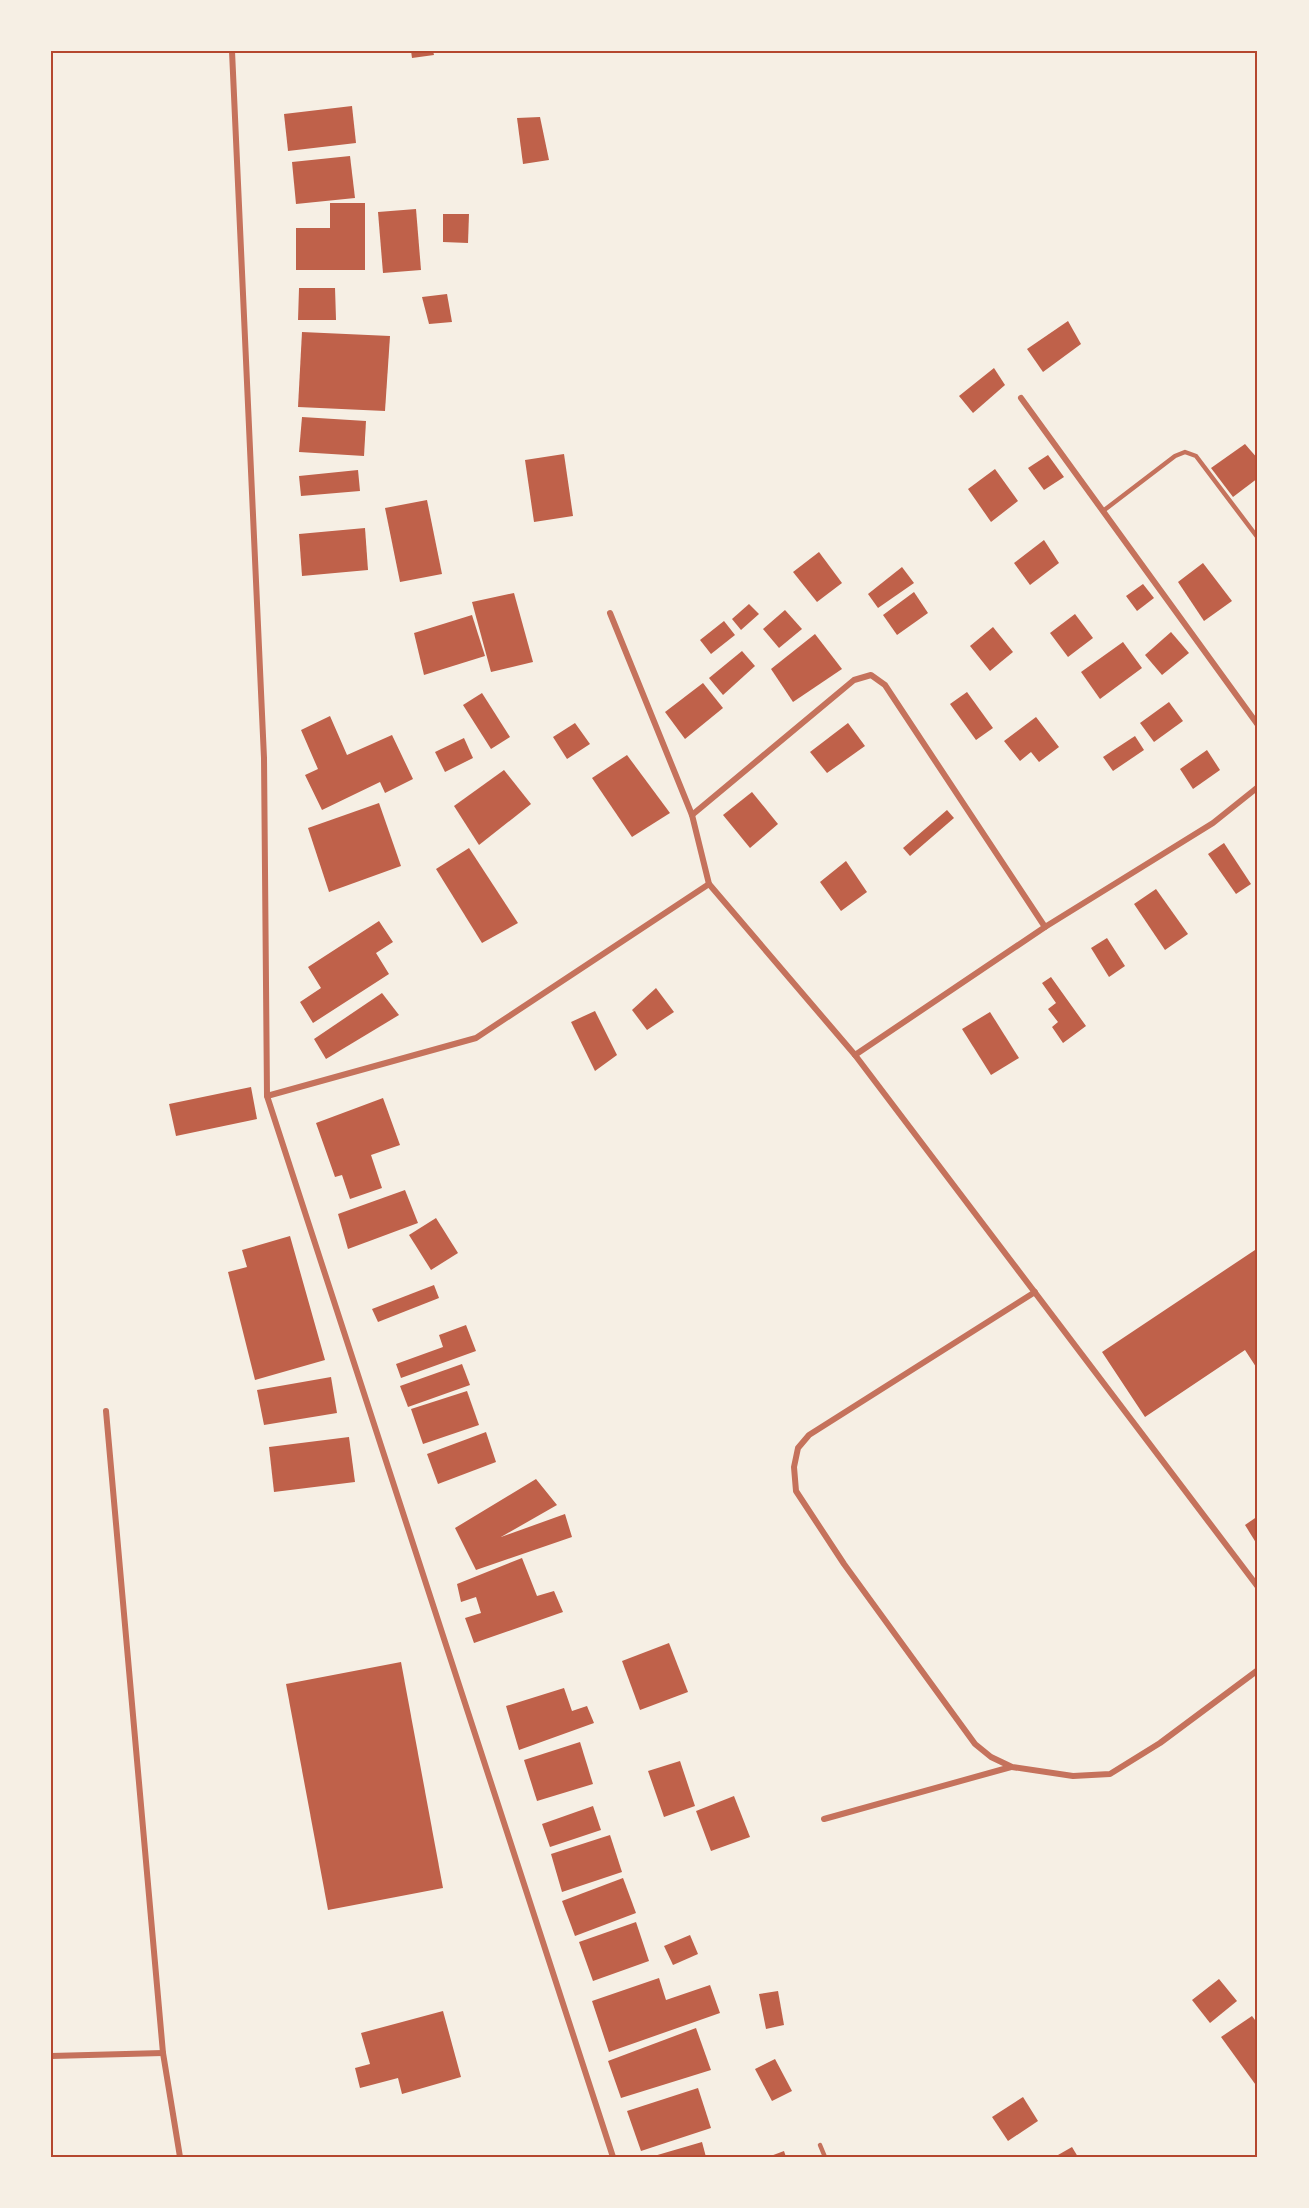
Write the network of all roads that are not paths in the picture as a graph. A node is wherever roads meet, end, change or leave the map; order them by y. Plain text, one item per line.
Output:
1 (232, 51) edge
2 (1022, 398) dead end
3 (1103, 511) junction
4 (1258, 538) edge
5 (610, 613) dead end
6 (1258, 725) edge
7 (1258, 787) edge
8 (692, 815) junction
9 (709, 884) junction
10 (1045, 927) junction
11 (855, 1055) junction
12 (267, 1096) junction
13 (1035, 1292) junction
14 (106, 1411) dead end
15 (1258, 1587) edge
16 (1258, 1670) edge
17 (1012, 1767) junction
18 (825, 1819) dead end
19 (163, 2053) junction
20 (51, 2056) edge
21 (820, 2145) dead end
22 (180, 2157) edge
23 (613, 2157) edge
24 (825, 2157) edge

1 - 12 street
2 - 3 street
3 - 4 lane
3 - 6 street
5 - 8 street
7 - 10 street
8 - 9 street
8 - 10 street
9 - 11 street
9 - 12 street
10 - 11 street
11 - 13 street
12 - 23 street
13 - 15 street
13 - 17 street
14 - 19 street
16 - 17 street
17 - 18 street
19 - 20 street
19 - 22 street
21 - 24 lane

